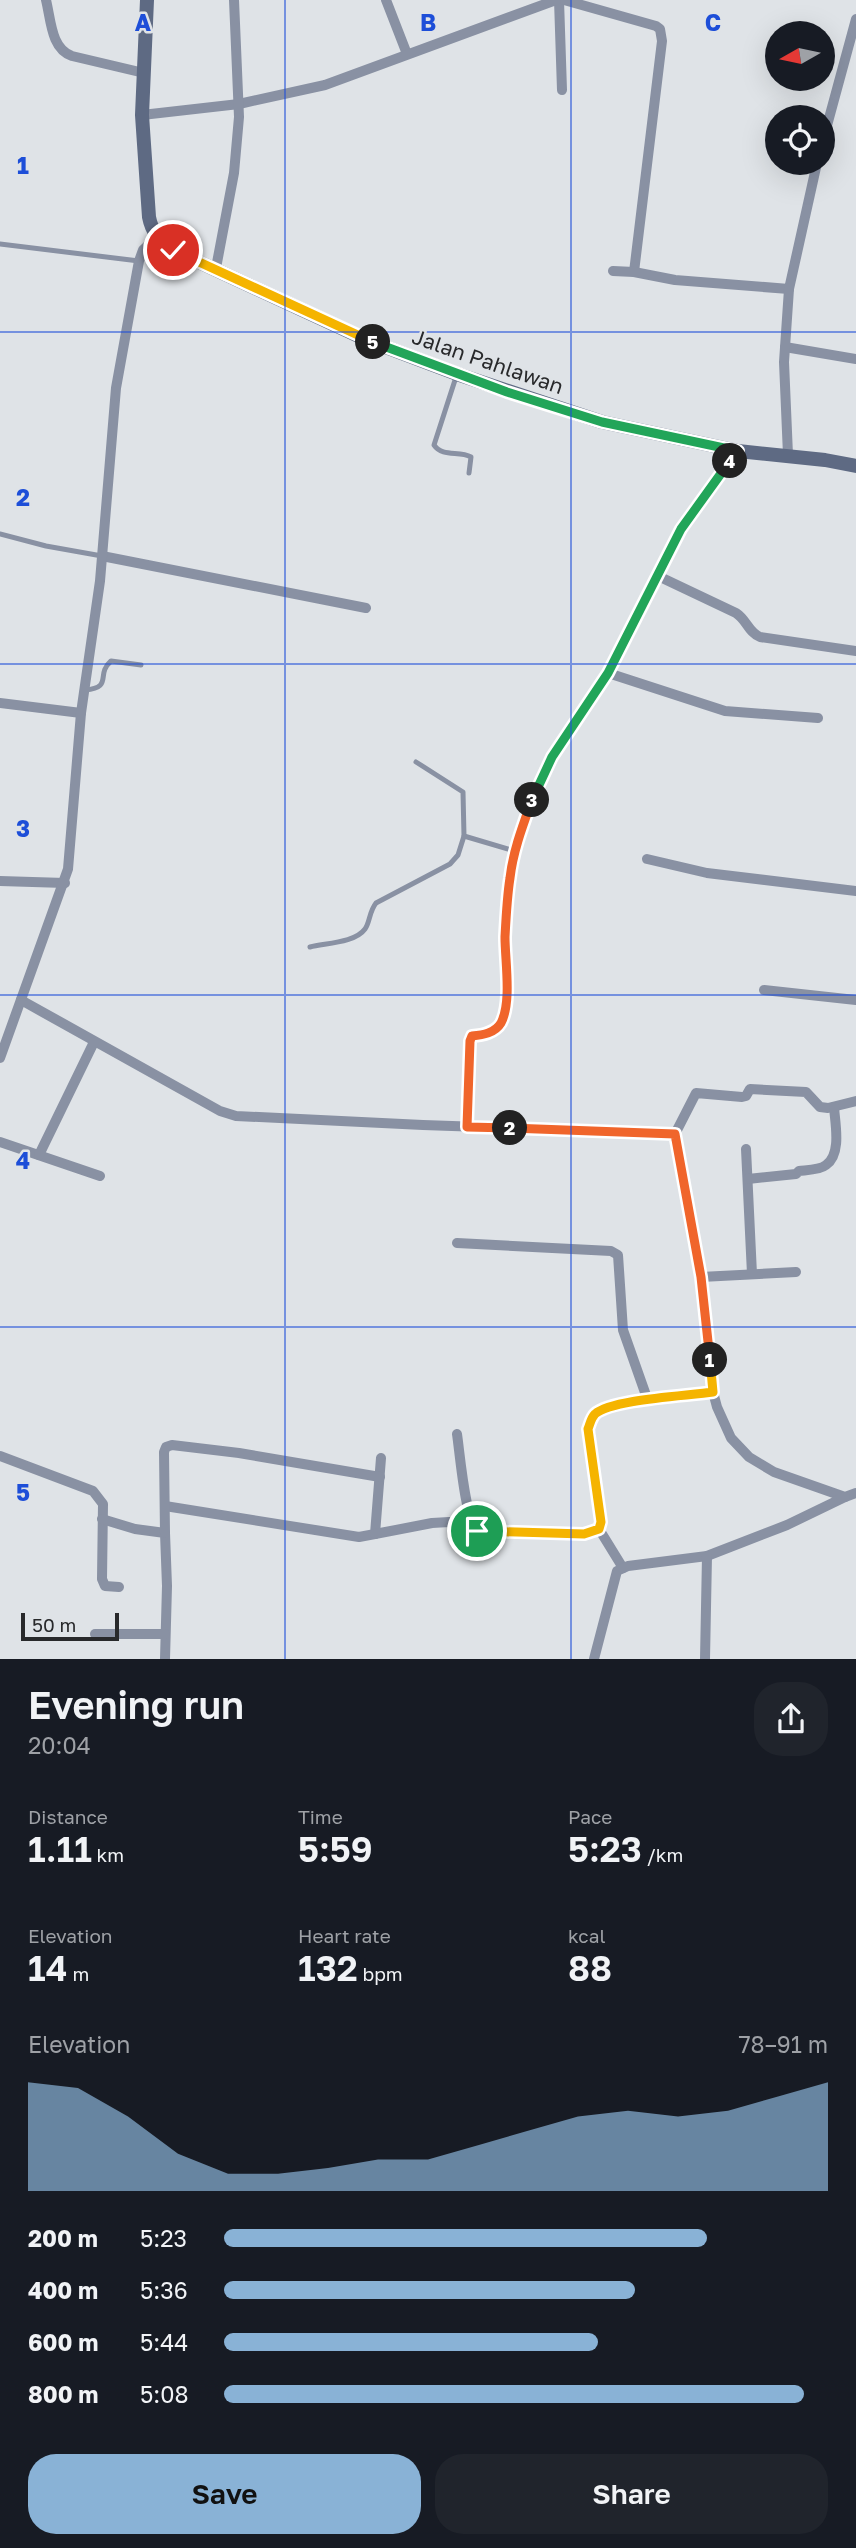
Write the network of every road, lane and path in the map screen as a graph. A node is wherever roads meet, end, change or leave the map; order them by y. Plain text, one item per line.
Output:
1 (46, 0) edge
2 (147, 0) edge
3 (234, 0) edge
4 (386, 0) edge
5 (560, 0) edge
6 (856, 19) edge
7 (407, 54) junction
8 (144, 73) junction
9 (562, 90) dead end
10 (239, 104) junction
11 (833, 105) edge
12 (142, 114) junction
13 (814, 175) edge
14 (157, 237) junction
15 (0, 244) edge
16 (139, 261) junction
17 (216, 268) junction
18 (613, 271) dead end
19 (634, 272) junction
20 (789, 289) junction
21 (785, 347) junction
22 (856, 359) edge
23 (457, 374) junction
24 (738, 451) junction
25 (788, 456) junction
26 (856, 466) edge
27 (469, 473) dead end
28 (0, 534) edge
29 (102, 556) junction
30 (658, 576) junction
31 (366, 608) dead end
32 (856, 651) edge
33 (141, 665) dead end
34 (608, 673) junction
35 (85, 690) junction
36 (0, 703) edge
37 (81, 713) junction
38 (818, 718) dead end
39 (416, 762) dead end
40 (464, 836) junction
41 (515, 851) junction
42 (647, 859) dead end
43 (0, 881) edge
44 (65, 883) junction
45 (856, 891) edge
46 (310, 947) dead end
47 (765, 990) dead end
48 (21, 1000) junction
49 (856, 1000) edge
50 (94, 1042) junction
51 (0, 1058) edge
52 (856, 1101) edge
53 (834, 1107) junction
54 (467, 1127) junction
55 (675, 1134) junction
56 (0, 1142) edge
57 (746, 1149) dead end
58 (39, 1155) junction
59 (100, 1176) dead end
60 (748, 1178) junction
61 (457, 1243) dead end
62 (796, 1272) dead end
63 (752, 1274) junction
64 (701, 1277) junction
65 (713, 1392) junction
66 (648, 1401) junction
67 (457, 1434) dead end
68 (0, 1456) edge
69 (381, 1458) dead end
70 (380, 1477) junction
71 (851, 1495) edge
72 (165, 1506) junction
73 (102, 1519) junction
74 (472, 1526) junction
75 (599, 1529) junction
76 (165, 1532) junction
77 (375, 1534) junction
78 (707, 1556) junction
79 (623, 1568) junction
80 (120, 1587) dead end
81 (95, 1634) dead end
82 (165, 1634) junction
83 (164, 1659) edge
84 (594, 1659) edge
85 (705, 1659) edge

1 - 8 street
2 - 8 main road
3 - 10 street
4 - 7 street
5 - 7 street
5 - 9 street
5 - 19 street
6 - 11 street
7 - 10 street
8 - 12 main road
10 - 12 street
10 - 17 street
12 - 14 main road
13 - 20 street
14 - 16 street
14 - 17 main road, Jalan Pahlawan
15 - 16 lane
16 - 29 street
17 - 23 main road, Jalan Pahlawan
18 - 19 street
19 - 20 street
20 - 21 street
21 - 22 street
21 - 25 street
23 - 24 main road, Jalan Pahlawan
23 - 27 lane
24 - 25 main road, Jalan Pahlawan
24 - 30 street
25 - 26 main road, Jalan Pahlawan
28 - 29 lane
29 - 31 street
29 - 35 street
30 - 32 street
30 - 34 street
33 - 35 lane
34 - 38 street
34 - 41 street
35 - 37 street
36 - 37 street
37 - 44 street
39 - 40 lane
40 - 41 lane
40 - 46 lane
41 - 54 street
42 - 45 street
43 - 44 street
44 - 48 street
47 - 49 street
48 - 50 street
48 - 51 street
50 - 54 street
50 - 58 street
52 - 53 street
53 - 55 street
53 - 60 street
54 - 55 street
55 - 64 street
56 - 58 street
57 - 60 street
58 - 59 street
60 - 63 street
61 - 66 street
62 - 63 street
63 - 64 street
64 - 65 street
65 - 66 street
65 - 71 street
66 - 75 street
67 - 74 street
68 - 73 street
69 - 70 street
70 - 72 street
70 - 77 street
71 - 78 street
72 - 76 street
72 - 77 street
73 - 76 street
73 - 80 street
74 - 75 street
74 - 77 street
75 - 79 street
76 - 82 street
78 - 79 street
78 - 85 street
79 - 84 street
81 - 82 street
82 - 83 street

